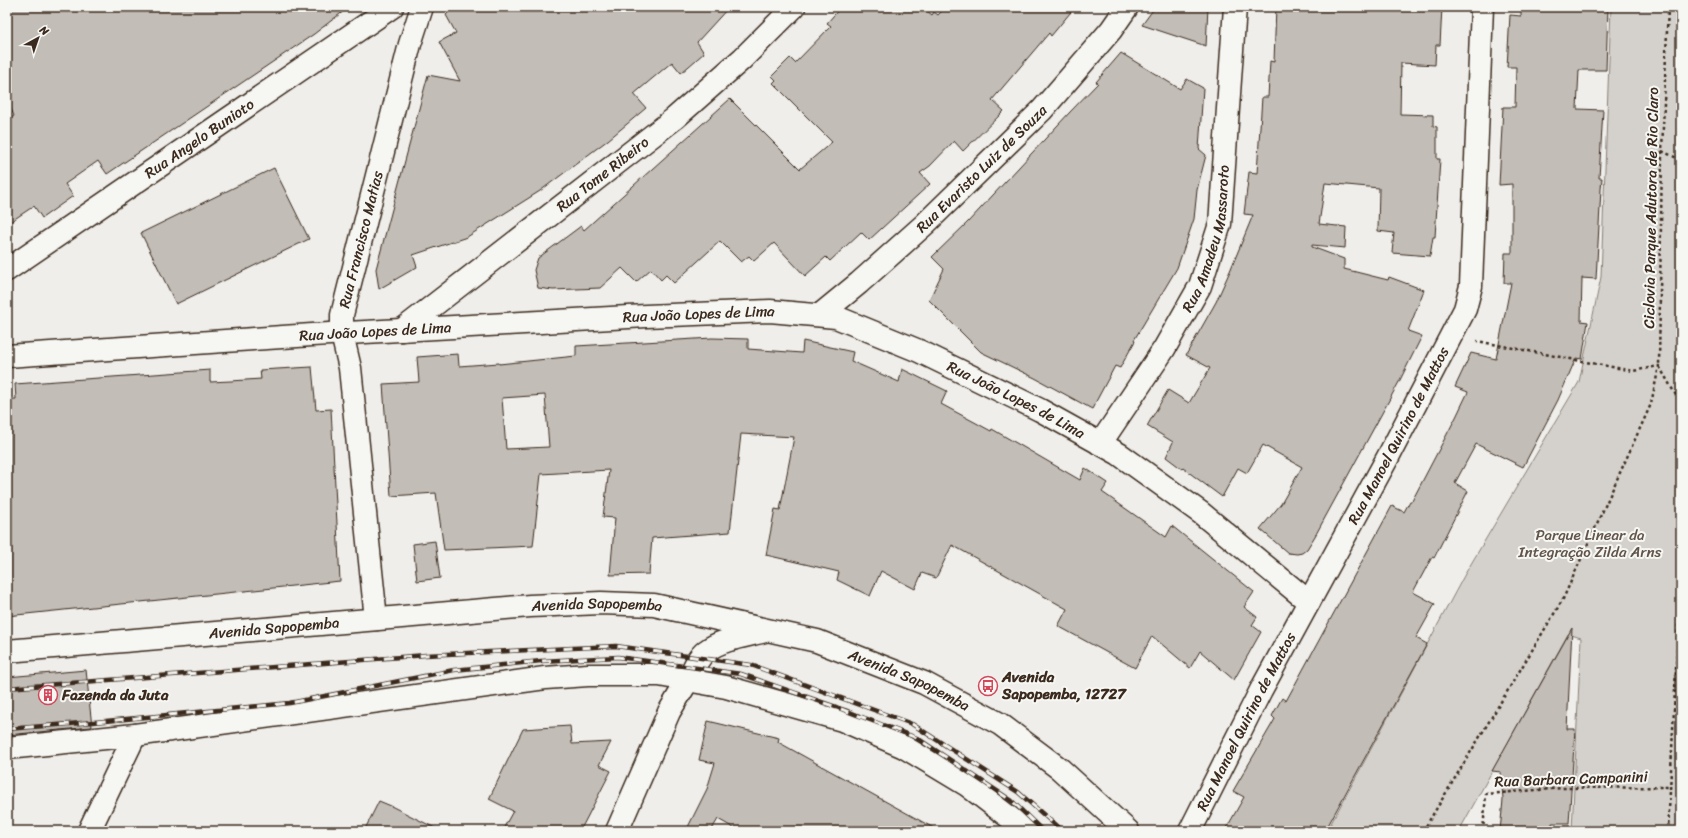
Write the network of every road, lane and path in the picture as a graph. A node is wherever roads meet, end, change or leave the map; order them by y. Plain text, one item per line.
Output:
1 (392, 7) edge
2 (422, 7) edge
3 (794, 7) edge
4 (1127, 7) edge
5 (1235, 7) edge
6 (1482, 7) edge
7 (1668, 7) edge
8 (1662, 151) junction
9 (1681, 160) edge
10 (7, 270) edge
11 (820, 315) junction
12 (402, 330) junction
13 (342, 334) junction
14 (1452, 336) junction
15 (7, 356) edge
16 (1659, 366) junction
17 (1681, 404) edge
18 (1100, 444) junction
19 (1681, 568) edge
20 (1309, 602) junction
21 (376, 619) junction
22 (768, 630) junction
23 (7, 651) edge
24 (688, 680) junction
25 (135, 735) junction
26 (7, 748) edge
27 (1670, 787) junction
28 (89, 831) edge
29 (616, 831) edge
30 (1027, 831) edge
31 (1128, 831) edge
32 (1190, 831) edge
33 (1423, 831) edge
34 (1483, 831) edge
35 (1668, 831) edge

1 - 10 street, Rua Angelo Bunioto
2 - 13 street, Rua Francisco Matias
3 - 12 street, Rua Tome Ribeiro
4 - 11 street, Rua Evaristo Luiz de Souza
5 - 18 street, Rua Amadeu Massaroto
6 - 14 street, Rua Manoel Quirino de Mattos
7 - 8 path, Ciclovia Parque Adutora de Rio Claro
8 - 9 path
8 - 16 path, Ciclovia Parque Adutora de Rio Claro
11 - 12 street, Rua João Lopes de Lima
11 - 18 street, Rua João Lopes de Lima
12 - 13 street, Rua João Lopes de Lima
13 - 15 street, Rua João Lopes de Lima
13 - 21 street, Rua Francisco Matias
14 - 16 path
14 - 20 street, Rua Manoel Quirino de Mattos
16 - 17 path
16 - 33 path, Ciclovia Parque Adutora de Rio Claro
18 - 20 street, Rua João Lopes de Lima
19 - 27 path
20 - 32 street, Rua Manoel Quirino de Mattos
21 - 22 street, Avenida Sapopemba
21 - 23 street, Avenida Sapopemba
22 - 24 street
22 - 31 street, Avenida Sapopemba
24 - 25 street
24 - 29 street
24 - 30 street
25 - 26 street
25 - 28 street
27 - 34 path, Rua Barbara Campanini
27 - 35 path

